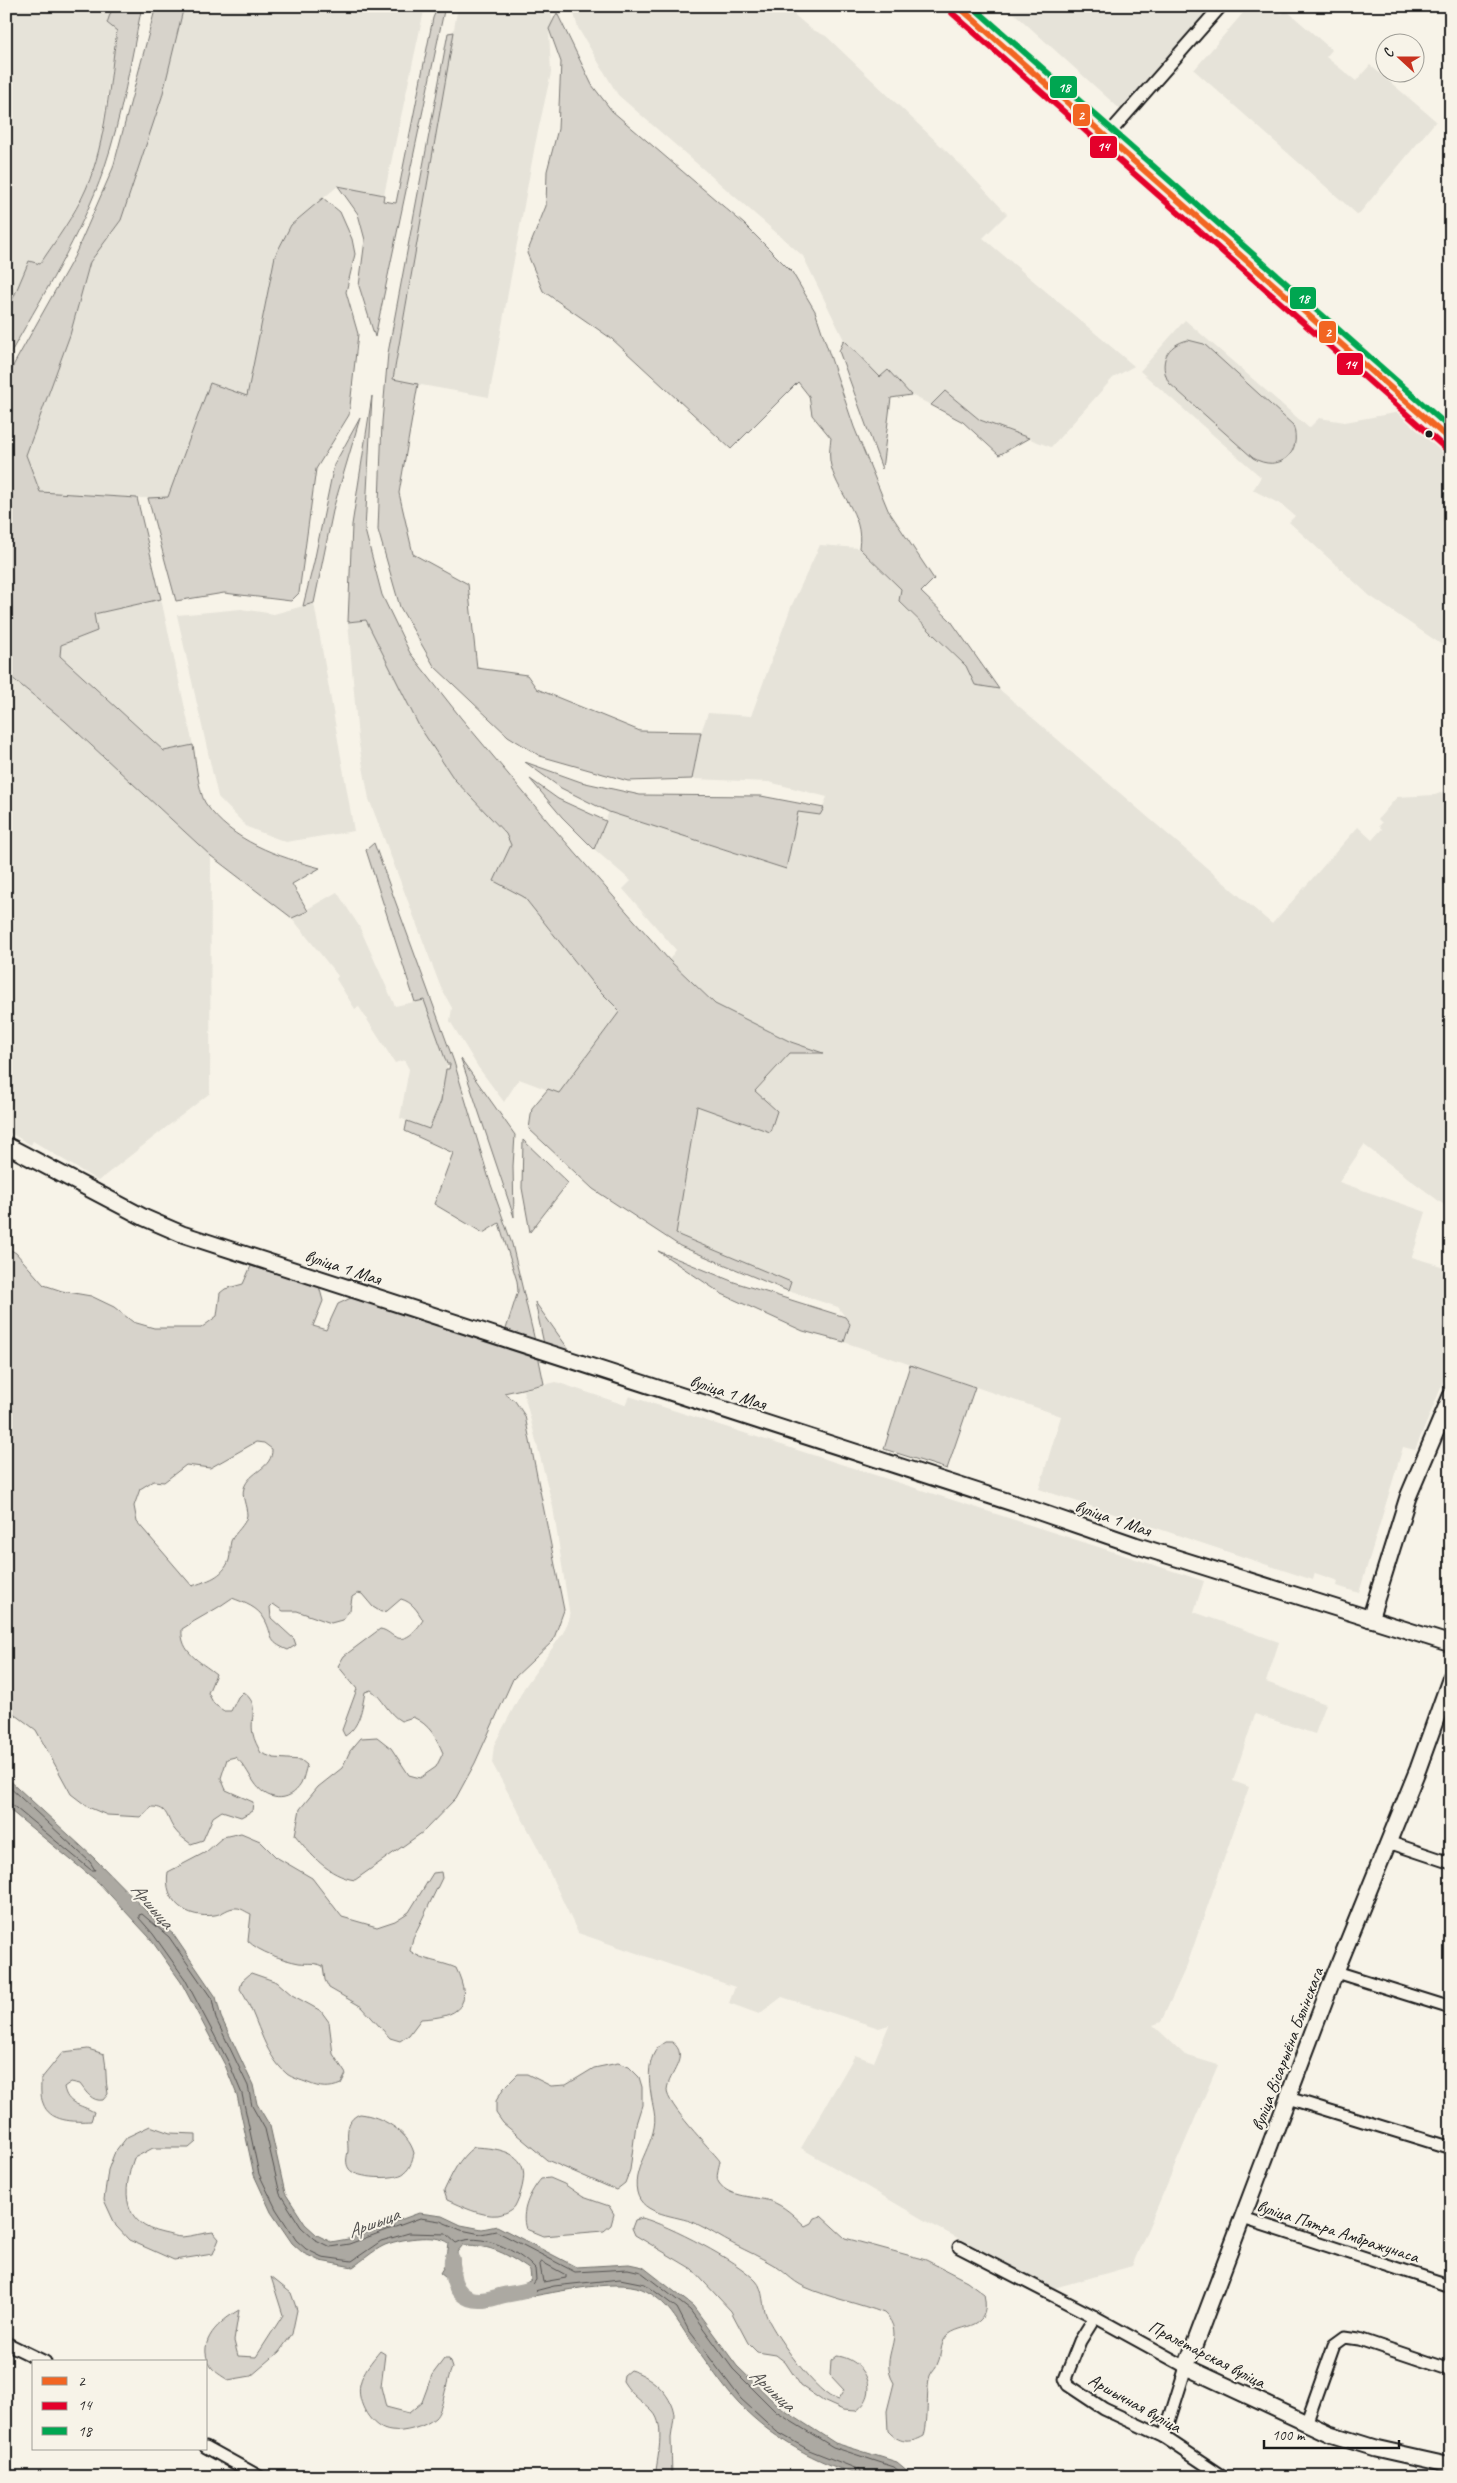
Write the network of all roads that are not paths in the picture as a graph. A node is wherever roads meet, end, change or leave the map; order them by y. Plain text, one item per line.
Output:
1 (958, 6) edge
2 (972, 6) edge
3 (1221, 6) edge
4 (1109, 133) junction
5 (1451, 426) edge
6 (1451, 441) edge
7 (6, 1145) edge
8 (1451, 1396) edge
9 (1370, 1619) junction
10 (1451, 1644) edge
11 (1451, 1677) edge
12 (1388, 1842) junction
13 (1451, 1863) edge
14 (1336, 1972) junction
15 (1451, 2008) edge
16 (1288, 2098) junction
17 (1451, 2148) edge
18 (1243, 2218) junction
19 (958, 2247) dead end
20 (1451, 2286) edge
21 (1095, 2317) junction
22 (6, 2342) edge
23 (41, 2360) edge
24 (1186, 2367) junction
25 (1451, 2370) edge
26 (1306, 2424) junction
27 (1164, 2437) junction
28 (208, 2449) edge
29 (1451, 2466) edge
30 (260, 2477) edge
31 (1224, 2477) edge

1 - 4 main road
2 - 4 main road
3 - 4 street
4 - 5 main road
4 - 6 main road
7 - 9 street, вуліца 1 Мая
8 - 9 street
9 - 10 street, вуліца 1 Мая
11 - 12 street, вуліца Вісарыёна Бялінскага
12 - 13 street
12 - 14 street, вуліца Вісарыёна Бялінскага
14 - 15 street
14 - 16 street, вуліца Вісарыёна Бялінскага
16 - 17 street
16 - 18 street, вуліца Вісарыёна Бялінскага
18 - 20 street, вуліца Пятра Амбражунаса
18 - 24 street, вуліца Вісарыёна Бялінскага
19 - 21 street, Пралетарская вуліца
21 - 24 street, Пралетарская вуліца
21 - 27 street, Аршычная вуліца
22 - 23 street
24 - 26 street, Пралетарская вуліца
24 - 27 street, вуліца Вісарыёна Бялінскага
25 - 26 street
26 - 29 street, Пралетарская вуліца
27 - 31 street, Аршычная вуліца
28 - 30 street

